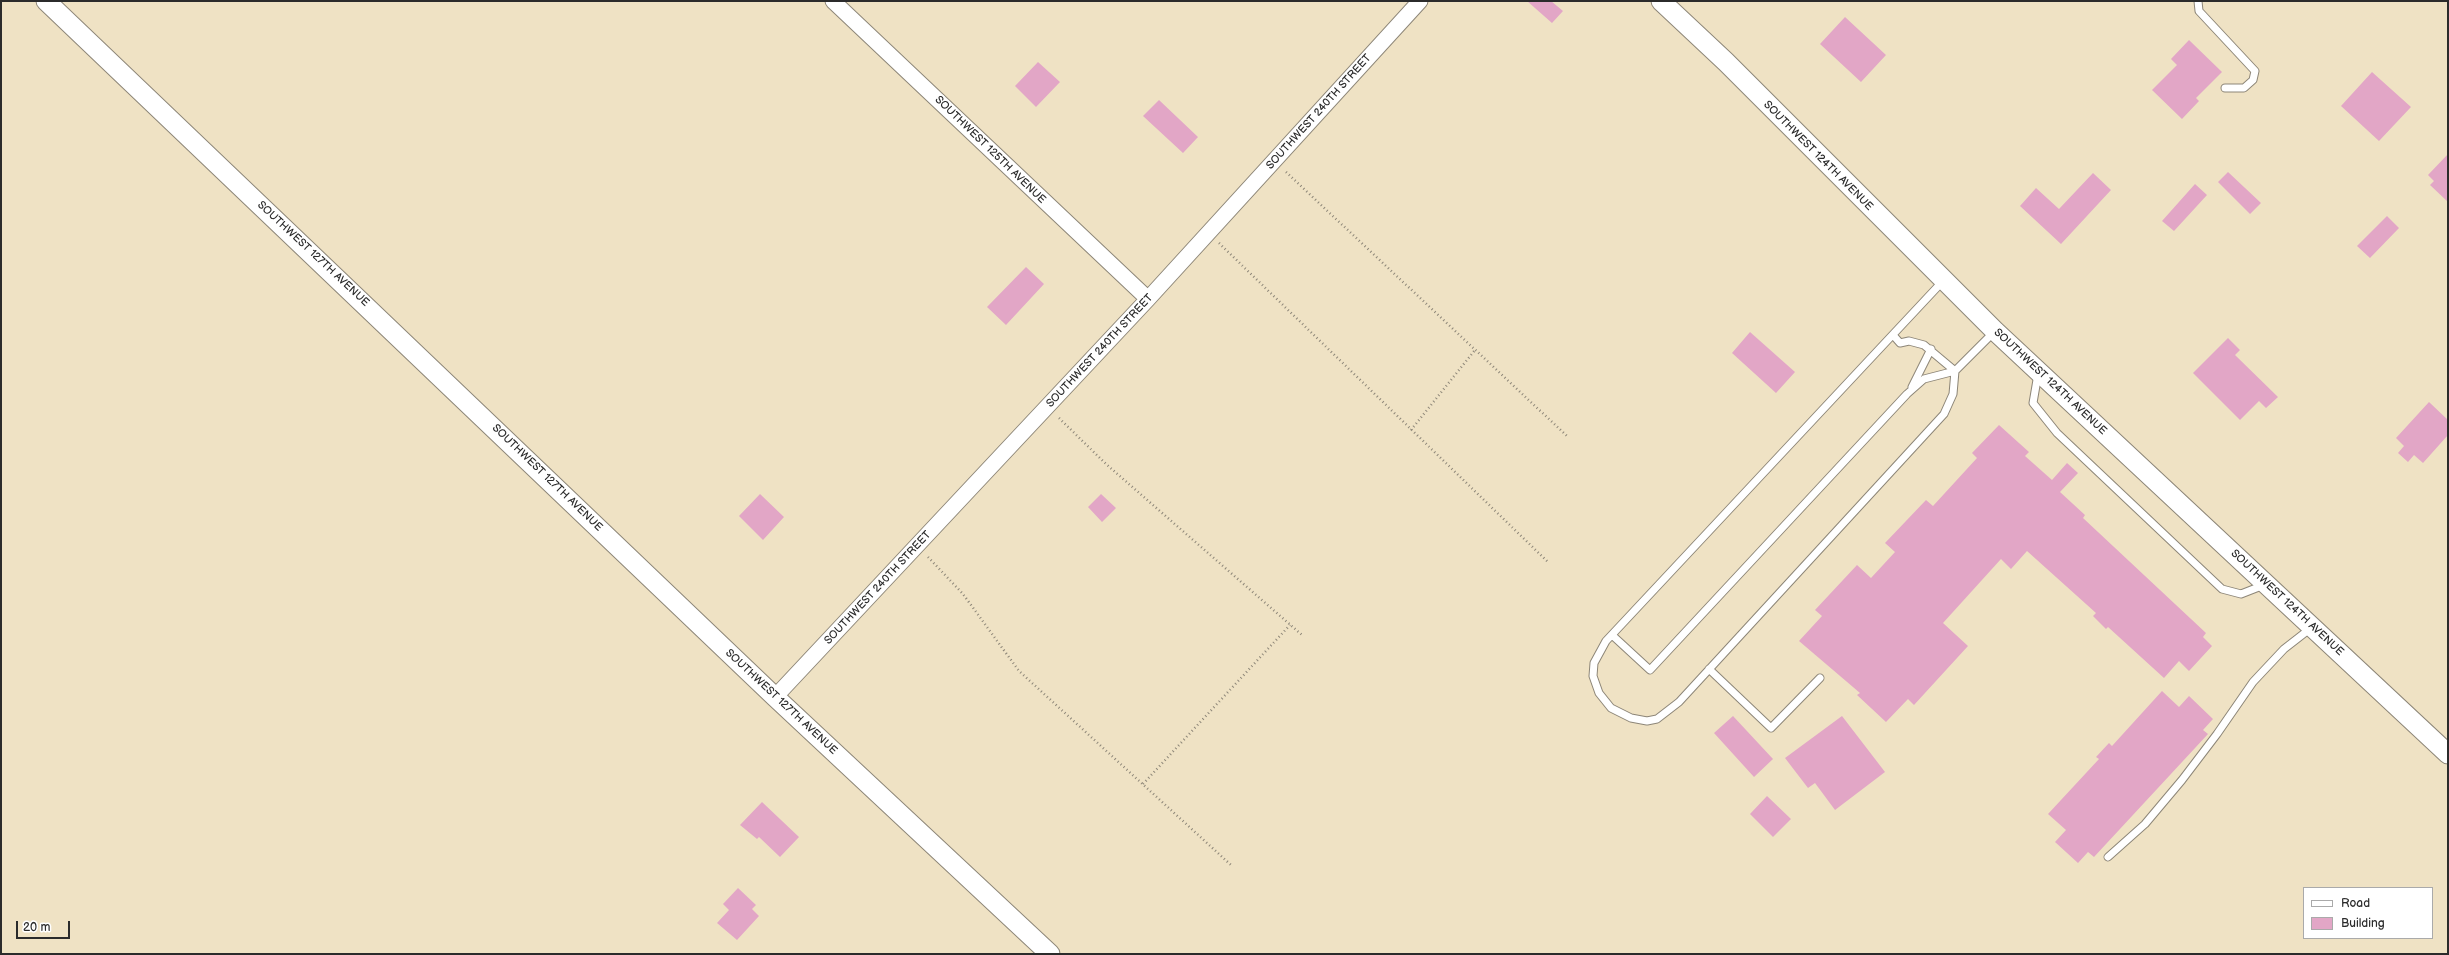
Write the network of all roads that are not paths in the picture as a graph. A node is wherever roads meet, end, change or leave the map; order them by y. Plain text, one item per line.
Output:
1 (46, 1) edge
2 (833, 1) edge
3 (1420, 1) edge
4 (1661, 1) edge
5 (2198, 1) edge
6 (2225, 88) dead end
7 (1943, 281) junction
8 (1148, 298) junction
9 (1995, 331) junction
10 (1892, 335) junction
11 (1931, 349) junction
12 (1955, 371) junction
13 (2039, 372) junction
14 (1907, 394) junction
15 (2266, 584) junction
16 (2313, 626) junction
17 (1612, 635) junction
18 (1709, 669) junction
19 (1820, 678) dead end
20 (775, 697) junction
21 (2448, 754) edge
22 (2108, 857) dead end
23 (1050, 954) edge

1 - 20 street, SOUTHWEST 127TH AVENUE
2 - 8 street, SOUTHWEST 125TH AVENUE
3 - 8 street, SOUTHWEST 240TH STREET
4 - 7 street, SOUTHWEST 124TH AVENUE
5 - 6 lane
7 - 9 street, SOUTHWEST 124TH AVENUE
7 - 10 lane
8 - 20 street, SOUTHWEST 240TH STREET
9 - 12 lane
9 - 13 street, SOUTHWEST 124TH AVENUE
10 - 11 lane
10 - 17 lane
11 - 12 lane
11 - 14 lane
12 - 14 lane
12 - 18 lane
13 - 15 street, SOUTHWEST 124TH AVENUE
13 - 15 lane
14 - 17 lane
15 - 16 street, SOUTHWEST 124TH AVENUE
16 - 21 street, SOUTHWEST 124TH AVENUE
16 - 22 lane
17 - 18 lane
18 - 19 lane
20 - 23 street, SOUTHWEST 127TH AVENUE

